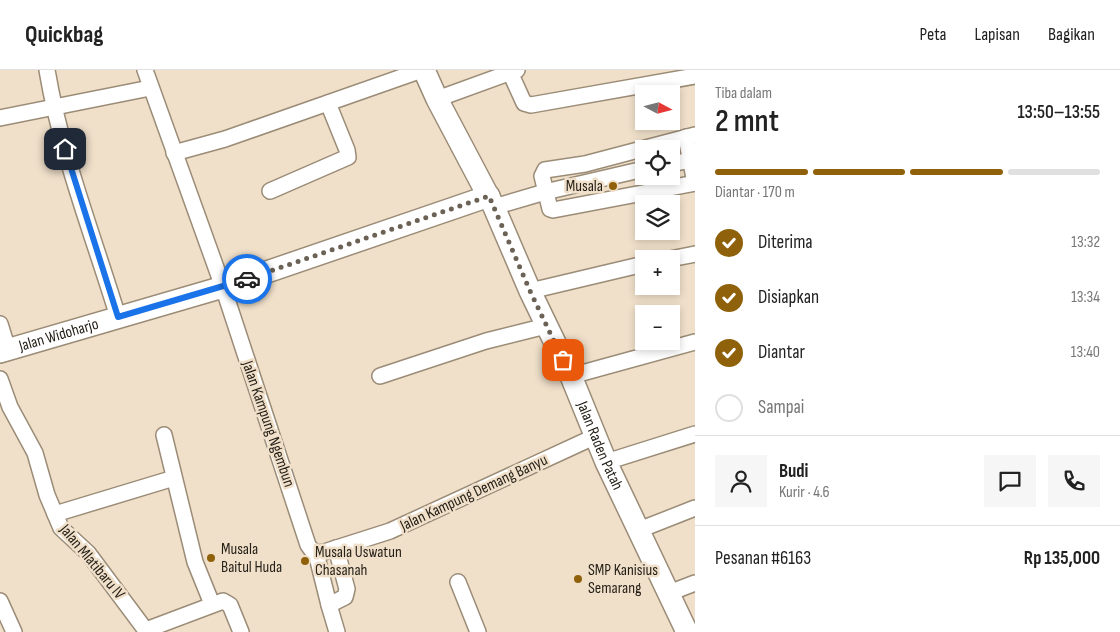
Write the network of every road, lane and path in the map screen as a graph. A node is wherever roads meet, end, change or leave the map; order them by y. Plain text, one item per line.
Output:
1 (47, 70) edge
2 (145, 70) edge
3 (423, 70) edge
4 (512, 71) edge
5 (695, 76) edge
6 (150, 88) junction
7 (437, 99) junction
8 (328, 103) junction
9 (54, 109) junction
10 (0, 118) edge
11 (690, 136) edge
12 (174, 154) junction
13 (691, 160) junction
14 (680, 162) edge
15 (635, 171) edge
16 (622, 173) junction
17 (695, 183) edge
18 (270, 190) dead end
19 (545, 192) junction
20 (625, 196) junction
21 (492, 202) junction
22 (695, 254) edge
23 (680, 257) edge
24 (635, 266) edge
25 (223, 287) junction
26 (530, 291) junction
27 (118, 317) junction
28 (0, 324) edge
29 (546, 326) junction
30 (695, 342) edge
31 (4, 351) edge
32 (380, 376) dead end
33 (571, 376) junction
34 (0, 379) edge
35 (695, 434) edge
36 (164, 435) dead end
37 (596, 436) junction
38 (606, 462) junction
39 (174, 478) junction
40 (695, 508) edge
41 (55, 514) junction
42 (639, 530) junction
43 (324, 551) junction
44 (458, 582) dead end
45 (695, 584) edge
46 (669, 594) junction
47 (0, 601) edge
48 (218, 602) junction
49 (329, 605) junction
50 (688, 624) edge
51 (472, 630) edge
52 (147, 631) edge
53 (14, 632) edge
54 (241, 632) edge
55 (338, 632) edge

1 - 9 street
2 - 6 street, Jalan Kampung Ngembun
3 - 7 highway, Jalan Raden Patah
3 - 8 street
4 - 5 street
4 - 7 street
6 - 9 street
6 - 12 street, Jalan Kampung Ngembun
7 - 21 highway, Jalan Raden Patah
8 - 12 street
8 - 18 street
9 - 10 street
9 - 27 street
11 - 13 street
11 - 19 street
12 - 25 street, Jalan Kampung Ngembun
13 - 14 street
13 - 17 street
15 - 16 street
16 - 19 street
16 - 20 street
17 - 20 street
19 - 20 street
19 - 21 street
21 - 25 highway, Jalan Widoharjo
21 - 26 highway, Jalan Raden Patah
22 - 23 street
24 - 26 street
25 - 27 highway, Jalan Widoharjo
25 - 43 street, Jalan Kampung Ngembun
26 - 29 highway, Jalan Raden Patah
27 - 31 highway, Jalan Widoharjo
28 - 31 street
29 - 32 street
29 - 33 highway, Jalan Raden Patah
30 - 33 street
33 - 37 highway, Jalan Raden Patah
34 - 41 street, Jalan Mlatibaru IV
35 - 38 street
36 - 39 street
37 - 38 highway, Jalan Raden Patah
37 - 43 street, Jalan Kampung Demang Banyu
38 - 42 highway, Jalan Raden Patah
39 - 41 street
39 - 48 street
40 - 42 street
41 - 52 street, Jalan Mlatibaru IV
42 - 46 highway, Jalan Raden Patah
43 - 49 street
43 - 49 street
44 - 51 street
45 - 46 street
46 - 50 highway, Jalan Raden Patah
47 - 53 street
48 - 52 street
48 - 54 street
49 - 55 street

